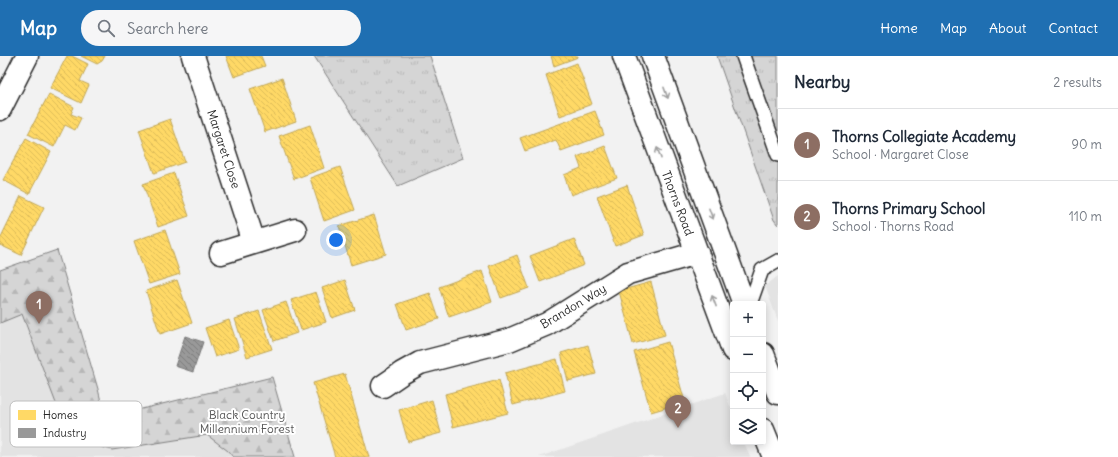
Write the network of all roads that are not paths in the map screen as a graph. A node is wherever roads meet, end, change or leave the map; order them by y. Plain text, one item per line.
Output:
1 (27, 56) edge
2 (193, 56) edge
3 (624, 56) edge
4 (652, 56) edge
5 (743, 56) edge
6 (0, 109) edge
7 (778, 155) edge
8 (295, 230) dead end
9 (254, 242) junction
10 (221, 253) dead end
11 (697, 253) junction
12 (778, 261) edge
13 (743, 301) edge
14 (751, 301) edge
15 (730, 342) edge
16 (766, 362) edge
17 (383, 386) dead end
18 (778, 393) edge
19 (766, 437) edge
20 (774, 457) edge

1 - 6 main road
2 - 9 main road, Margaret Close
11 -> 3 main road, Thorns Road
4 -> 13 main road
5 - 7 lane
8 - 9 main road
9 - 10 main road
15 -> 11 main road, Thorns Road
11 - 17 main road, Brandon Way
12 - 14 lane
16 - 18 main road
19 - 20 main road

